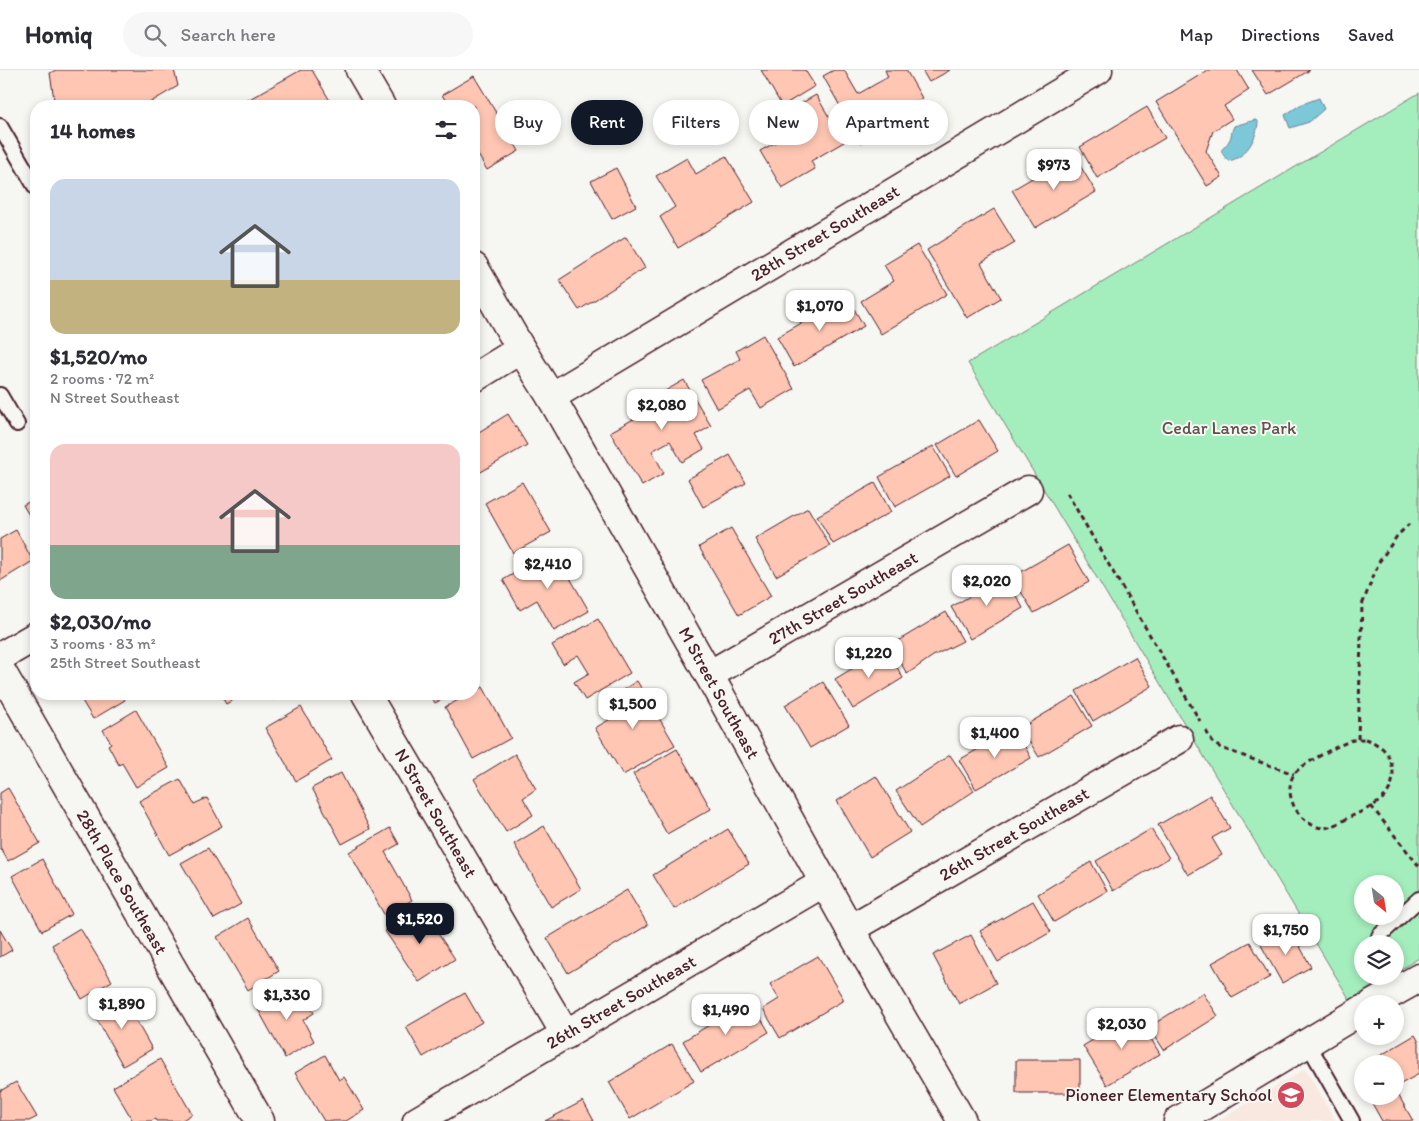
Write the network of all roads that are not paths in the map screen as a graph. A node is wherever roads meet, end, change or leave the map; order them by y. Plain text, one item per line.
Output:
1 (360, 70) edge
2 (1098, 70) edge
3 (378, 100) edge
4 (0, 126) edge
5 (30, 178) edge
6 (480, 277) edge
7 (521, 349) junction
8 (480, 374) edge
9 (0, 395) edge
10 (551, 396) junction
11 (17, 424) dead end
12 (1028, 490) dead end
13 (30, 640) edge
14 (0, 657) edge
15 (0, 669) edge
16 (709, 675) junction
17 (370, 700) edge
18 (1178, 739) dead end
19 (825, 882) junction
20 (1419, 899) edge
21 (850, 929) junction
22 (1380, 935) edge
23 (1419, 978) edge
24 (1389, 995) edge
25 (1354, 1015) edge
26 (566, 1035) junction
27 (1307, 1042) junction
28 (260, 1121) edge
29 (417, 1121) edge
30 (962, 1121) edge
31 (1178, 1121) edge
32 (1352, 1121) edge

1 - 3 street
2 - 10 street, 28th Street Southeast
4 - 5 lane
6 - 7 street, M Street Southeast
7 - 8 street
7 - 10 street, M Street Southeast
9 - 11 lane
10 - 16 street, M Street Southeast
12 - 16 street, 27th Street Southeast
13 - 14 street
15 - 28 street, 28th Place Southeast
16 - 19 street, M Street Southeast
17 - 26 street, N Street Southeast
18 - 21 street, 26th Street Southeast
19 - 21 street, M Street Southeast
19 - 26 street, 26th Street Southeast
20 - 22 lane
21 - 30 street, M Street Southeast
23 - 24 street
25 - 27 street
26 - 29 street, 26th Street Southeast
27 - 31 street
27 - 32 lane

